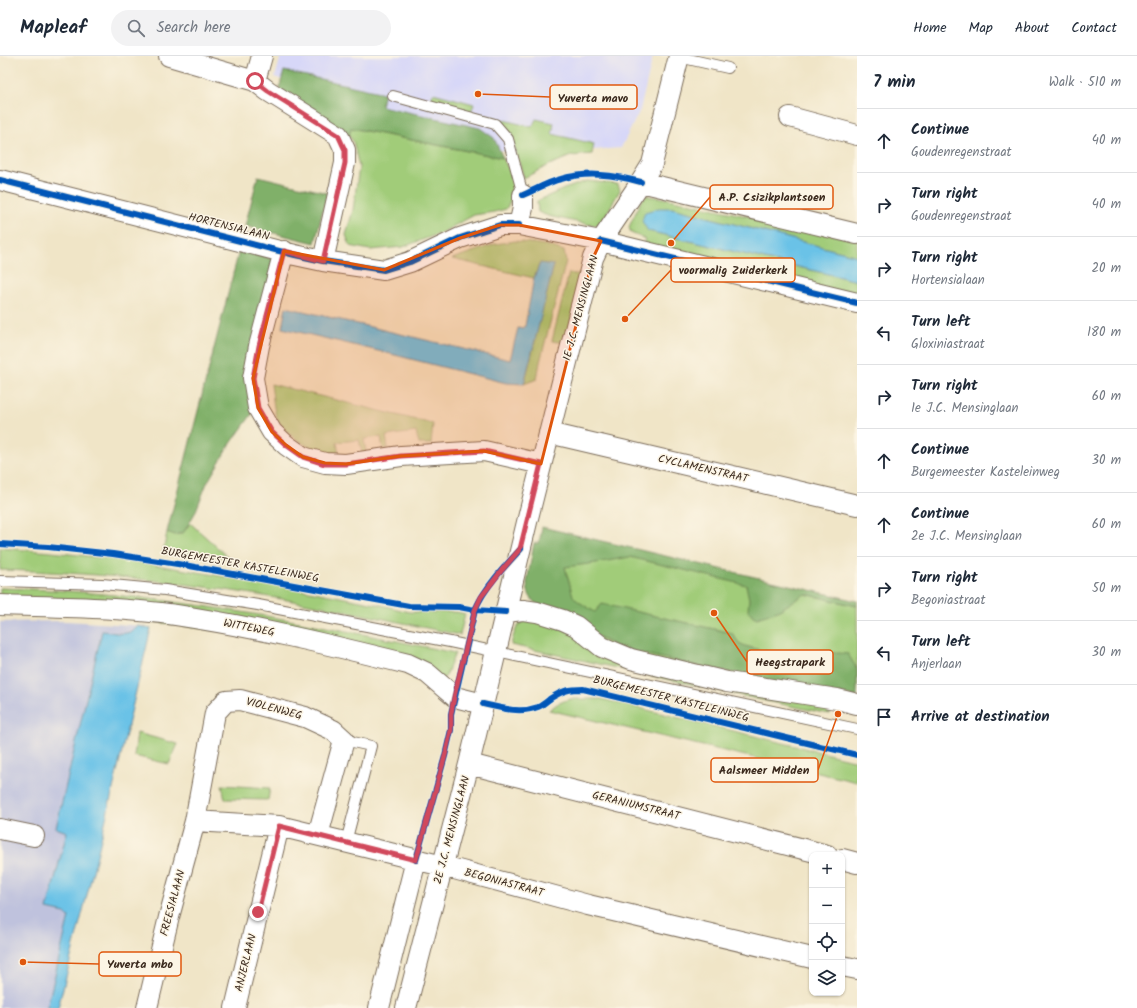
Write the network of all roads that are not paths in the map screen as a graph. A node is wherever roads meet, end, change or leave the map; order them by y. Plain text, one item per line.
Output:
1 (169, 56) edge
2 (262, 56) edge
3 (679, 56) edge
4 (728, 68) dead end
5 (255, 81) junction
6 (393, 96) dead end
7 (790, 117) dead end
8 (857, 135) edge
9 (0, 180) edge
10 (641, 182) junction
11 (523, 195) joint
12 (520, 225) junction
13 (857, 234) edge
14 (601, 241) junction
15 (284, 251) junction
16 (323, 261) junction
17 (857, 303) edge
18 (549, 433) junction
19 (541, 464) junction
20 (857, 505) edge
21 (0, 581) edge
22 (0, 606) edge
23 (506, 612) junction
24 (496, 652) junction
25 (483, 704) junction
26 (857, 704) edge
27 (857, 728) edge
28 (344, 740) junction
29 (469, 764) junction
30 (195, 821) junction
31 (279, 826) junction
32 (0, 829) edge
33 (318, 835) junction
34 (34, 836) dead end
35 (346, 842) junction
36 (815, 852) edge
37 (416, 860) junction
38 (845, 860) edge
39 (857, 863) edge
40 (443, 866) junction
41 (809, 957) edge
42 (845, 967) edge
43 (857, 969) edge
44 (148, 1008) edge
45 (235, 1008) edge
46 (379, 1008) edge
47 (406, 1008) edge

1 - 5 street
2 - 5 street
3 - 4 lane
3 - 10 street, 1E J.C. MENSINGLAAN
5 - 16 street
6 - 11 lane
7 - 8 street
9 - 15 street, HORTENSIALAAN
10 - 13 street
10 - 14 street, 1E J.C. MENSINGLAAN
11 - 12 street
12 - 14 street, HORTENSIALAAN
12 - 16 street, HORTENSIALAAN
14 - 17 street, HORTENSIALAAN
14 - 18 street, 1E J.C. MENSINGLAAN
15 - 16 street, HORTENSIALAAN
15 - 19 street
18 - 19 street, 1E J.C. MENSINGLAAN
18 - 20 street, CYCLAMENSTRAAT
19 - 23 street, 1E J.C. MENSINGLAAN
21 - 24 lane, BURGEMEESTER KASTELEINWEG
22 - 25 street, WITTEWEG
23 - 24 street, 1E J.C. MENSINGLAAN
23 - 26 street
24 - 25 street, 2E J.C. MENSINGLAAN
24 - 27 lane, BURGEMEESTER KASTELEINWEG
25 - 29 street, 2E J.C. MENSINGLAAN
28 - 30 street, VIOLENWEG
28 - 33 street
28 - 35 lane
29 - 36 street, GERANIUMSTRAAT
29 - 40 street, 2E J.C. MENSINGLAAN
30 - 31 street, BEGONIASTRAAT
30 - 44 street, FREESIALAAN
31 - 33 street, BEGONIASTRAAT
31 - 45 street, ANJERLAAN
32 - 34 street
33 - 35 street, BEGONIASTRAAT
35 - 37 street, BEGONIASTRAAT
37 - 40 street, BEGONIASTRAAT
37 - 46 street
38 - 39 street
40 - 41 street, BEGONIASTRAAT
40 - 47 street, 2E J.C. MENSINGLAAN
42 - 43 street

